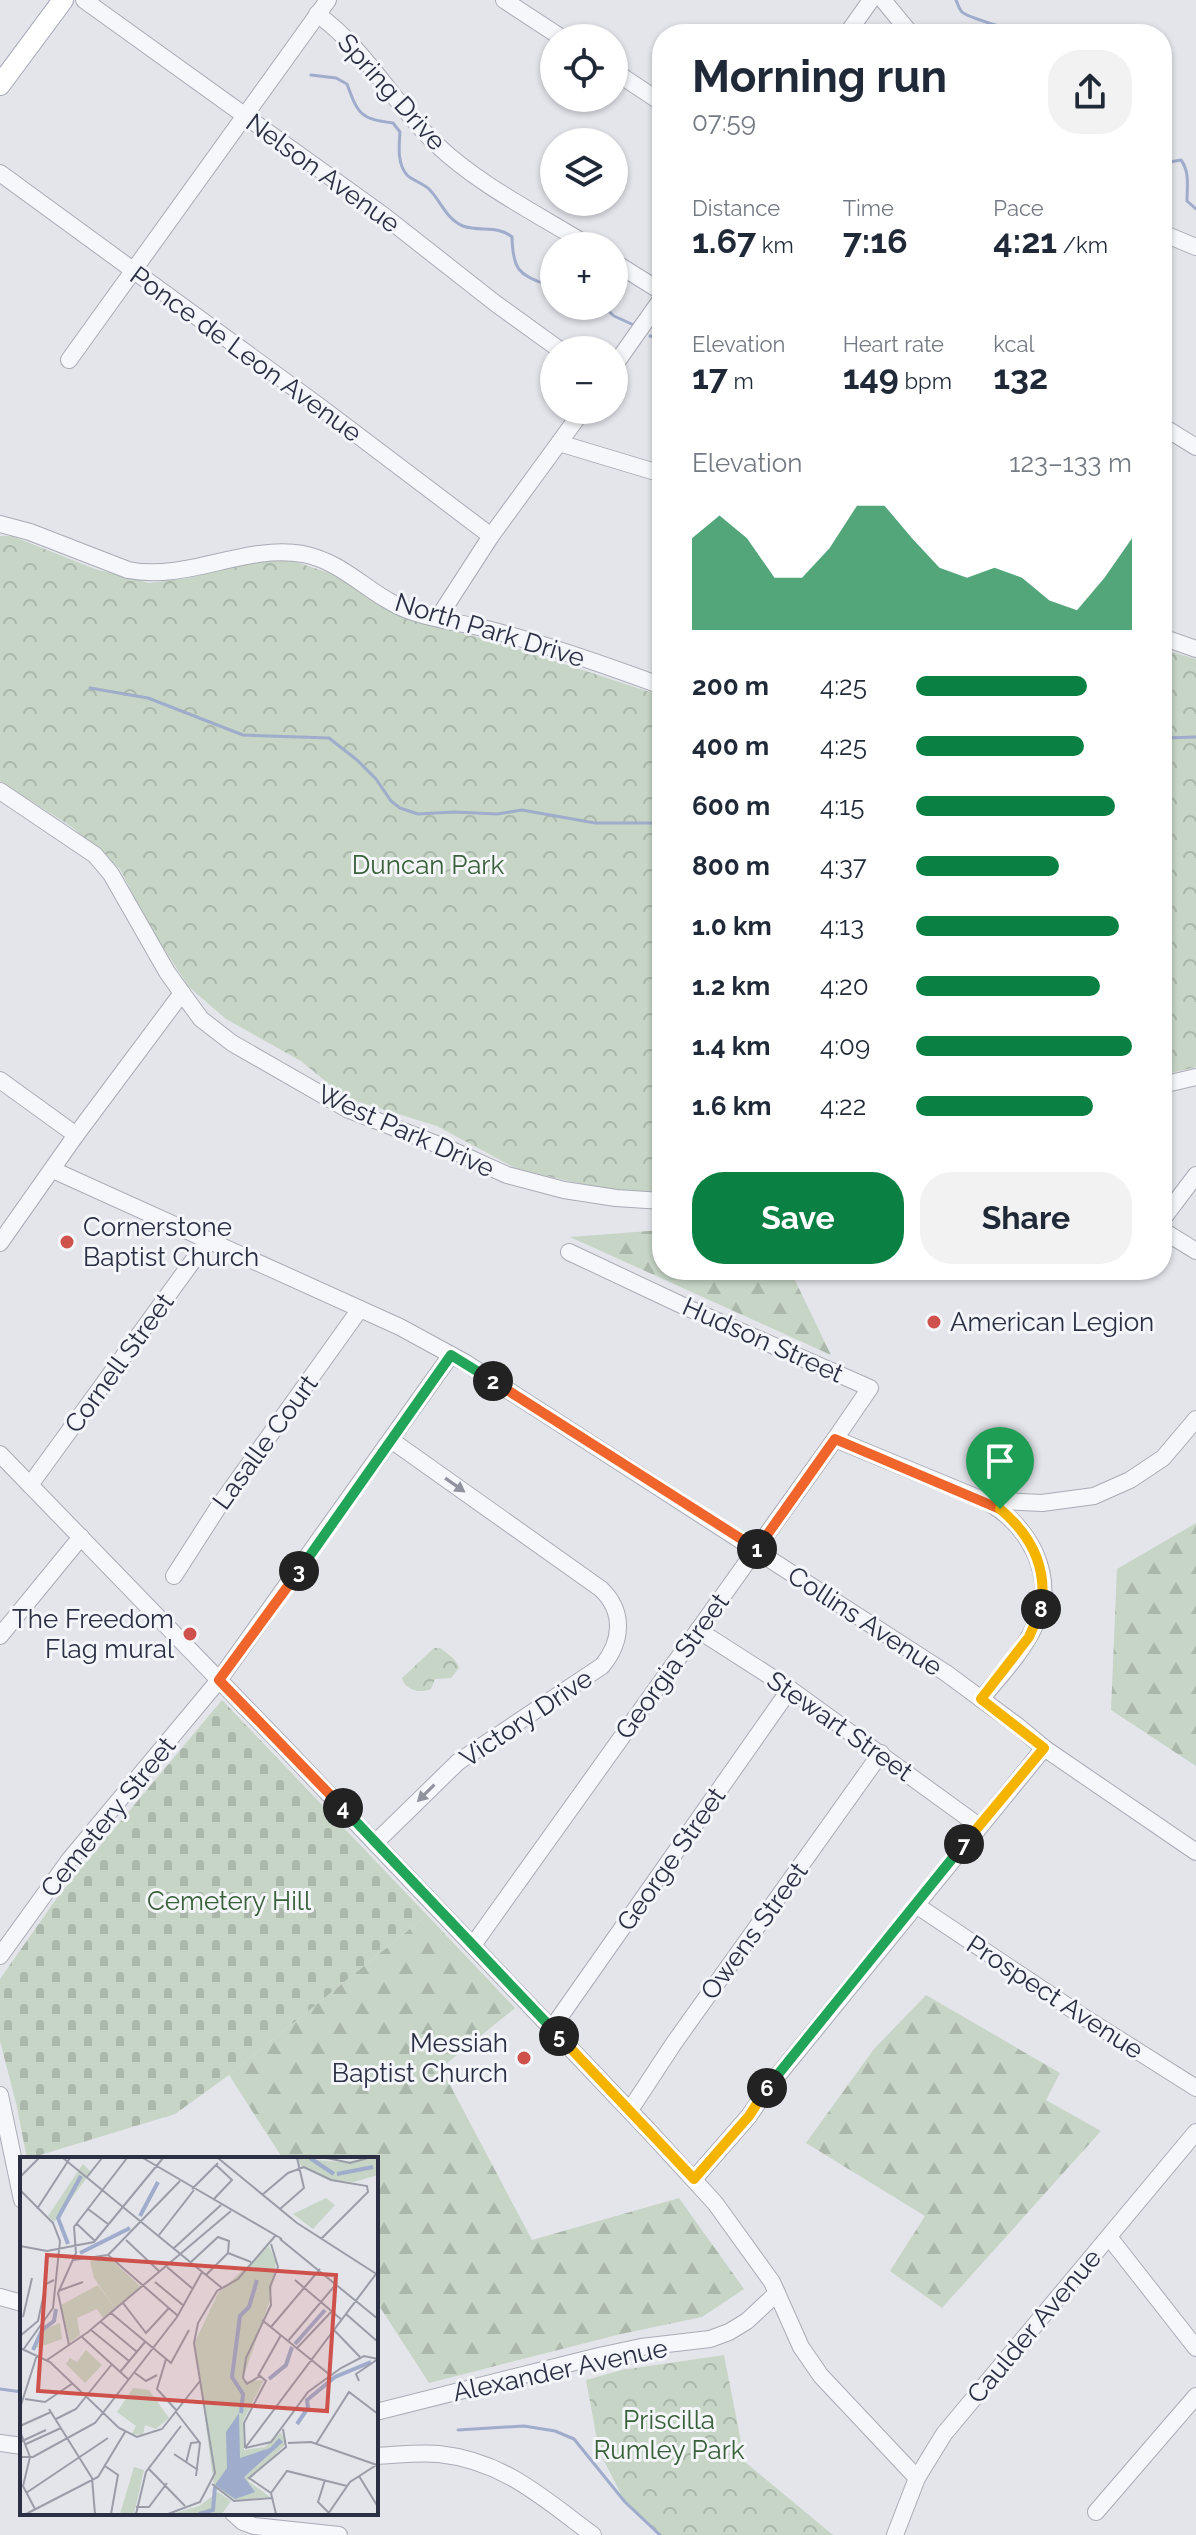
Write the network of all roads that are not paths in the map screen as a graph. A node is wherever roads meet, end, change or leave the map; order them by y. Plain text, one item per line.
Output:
1 (63, 0) edge
2 (84, 0) edge
3 (328, 0) edge
4 (504, 0) edge
5 (871, 0) edge
6 (883, 0) edge
7 (317, 14) junction
8 (541, 24) edge
9 (854, 24) edge
10 (903, 24) edge
11 (628, 80) edge
12 (0, 85) edge
13 (652, 96) edge
14 (245, 115) junction
15 (0, 173) edge
16 (566, 232) edge
17 (1172, 237) edge
18 (1196, 247) edge
19 (132, 270) junction
20 (628, 271) edge
21 (652, 286) edge
22 (652, 312) edge
23 (541, 336) edge
24 (628, 346) edge
25 (69, 360) dead end
26 (573, 424) edge
27 (1172, 432) edge
28 (559, 443) junction
29 (1196, 447) edge
30 (652, 471) edge
31 (0, 524) edge
32 (491, 536) junction
33 (438, 618) junction
34 (1172, 641) edge
35 (1196, 649) edge
36 (652, 683) edge
37 (0, 791) edge
38 (167, 972) junction
39 (182, 993) junction
40 (201, 1019) junction
41 (157, 1024) junction
42 (1196, 1077) edge
43 (0, 1080) edge
44 (1172, 1083) edge
45 (76, 1135) junction
46 (53, 1170) junction
47 (1196, 1175) edge
48 (652, 1200) edge
49 (1172, 1207) edge
50 (1172, 1236) edge
51 (208, 1240) junction
52 (0, 1243) edge
53 (1196, 1251) edge
54 (569, 1252) dead end
55 (360, 1309) junction
56 (451, 1355) junction
57 (870, 1388) joint
58 (1196, 1419) edge
59 (835, 1439) junction
60 (391, 1440) junction
61 (0, 1454) edge
62 (30, 1485) junction
63 (983, 1500) junction
64 (81, 1537) junction
65 (756, 1550) junction
66 (174, 1576) dead end
67 (698, 1630) junction
68 (0, 1636) edge
69 (219, 1680) junction
70 (790, 1689) junction
71 (981, 1699) junction
72 (1044, 1748) junction
73 (881, 1753) junction
74 (979, 1826) junction
75 (375, 1843) junction
76 (1196, 1852) edge
77 (916, 1905) junction
78 (473, 1945) junction
79 (0, 1956) edge
80 (552, 2028) junction
81 (1196, 2088) edge
82 (0, 2095) edge
83 (630, 2110) junction
84 (1196, 2132) edge
85 (694, 2179) junction
86 (20, 2190) edge
87 (1109, 2237) junction
88 (777, 2293) junction
89 (0, 2297) edge
90 (20, 2302) edge
91 (1196, 2348) edge
92 (1196, 2396) edge
93 (378, 2411) edge
94 (0, 2443) edge
95 (20, 2446) edge
96 (378, 2456) edge
97 (917, 2478) junction
98 (1096, 2512) dead end
99 (235, 2515) edge
100 (339, 2535) edge
101 (593, 2535) edge
102 (895, 2535) edge

1 - 12 main road
2 - 14 street, Nelson Avenue
3 - 7 street
4 - 8 street
5 - 9 street
6 - 10 street
7 - 14 street
7 - 16 street, Spring Drive
11 - 13 street
14 - 19 street
14 - 23 street, Nelson Avenue
15 - 19 street, Ponce de Leon Avenue
17 - 18 street
19 - 25 street
19 - 32 street, Ponce de Leon Avenue
20 - 21 street
22 - 24 street
26 - 28 street
27 - 29 street
28 - 30 street
28 - 32 street
31 - 33 street, North Park Drive
32 - 33 street
33 - 36 street, North Park Drive
34 - 35 street
37 - 38 street, West Park Drive
38 - 39 street, West Park Drive
38 - 41 street
39 - 40 street, West Park Drive
39 - 41 street
40 - 41 street
40 - 48 street, West Park Drive
41 - 45 street
42 - 44 street
43 - 45 street
45 - 46 street
46 - 51 street, Collins Avenue
46 - 52 street
47 - 49 street
50 - 53 street
51 - 55 street, Collins Avenue
51 - 62 street, Cornell Street
54 - 57 street, Hudson Street
55 - 56 street, Collins Avenue
55 - 66 street, Lasalle Court
56 - 60 street, Cemetery Street
56 - 65 street, Collins Avenue
57 - 59 street, Georgia Street
58 - 63 street
59 - 63 street
59 - 65 street, Georgia Street
60 - 69 street, Cemetery Street
60 -> 75 street, Victory Drive
61 - 62 street
62 - 64 street
63 - 71 street
64 - 68 street
64 - 69 street
65 - 67 street, Georgia Street
65 - 71 street, Collins Avenue
67 - 70 street, Stewart Street
67 - 78 street, Georgia Street
69 - 75 street
69 - 79 street, Cemetery Street
70 - 73 street, Stewart Street
70 - 80 street, George Street
71 - 72 street, Collins Avenue
72 - 74 street
72 - 76 street, Collins Avenue
73 - 74 street, Stewart Street
73 - 83 street, Owens Street
74 - 77 street
75 - 78 street
77 - 81 street, Prospect Avenue
77 - 85 street
78 - 80 street
80 - 83 street
82 - 86 street
83 - 85 street
84 - 87 street, Caulder Avenue
85 - 88 street
87 - 91 street
87 - 97 street, Caulder Avenue
88 - 93 street, Alexander Avenue
88 - 97 street
89 - 90 street
92 - 98 street
94 - 95 street
96 - 101 street
97 - 102 street, Caulder Avenue
99 - 100 street

